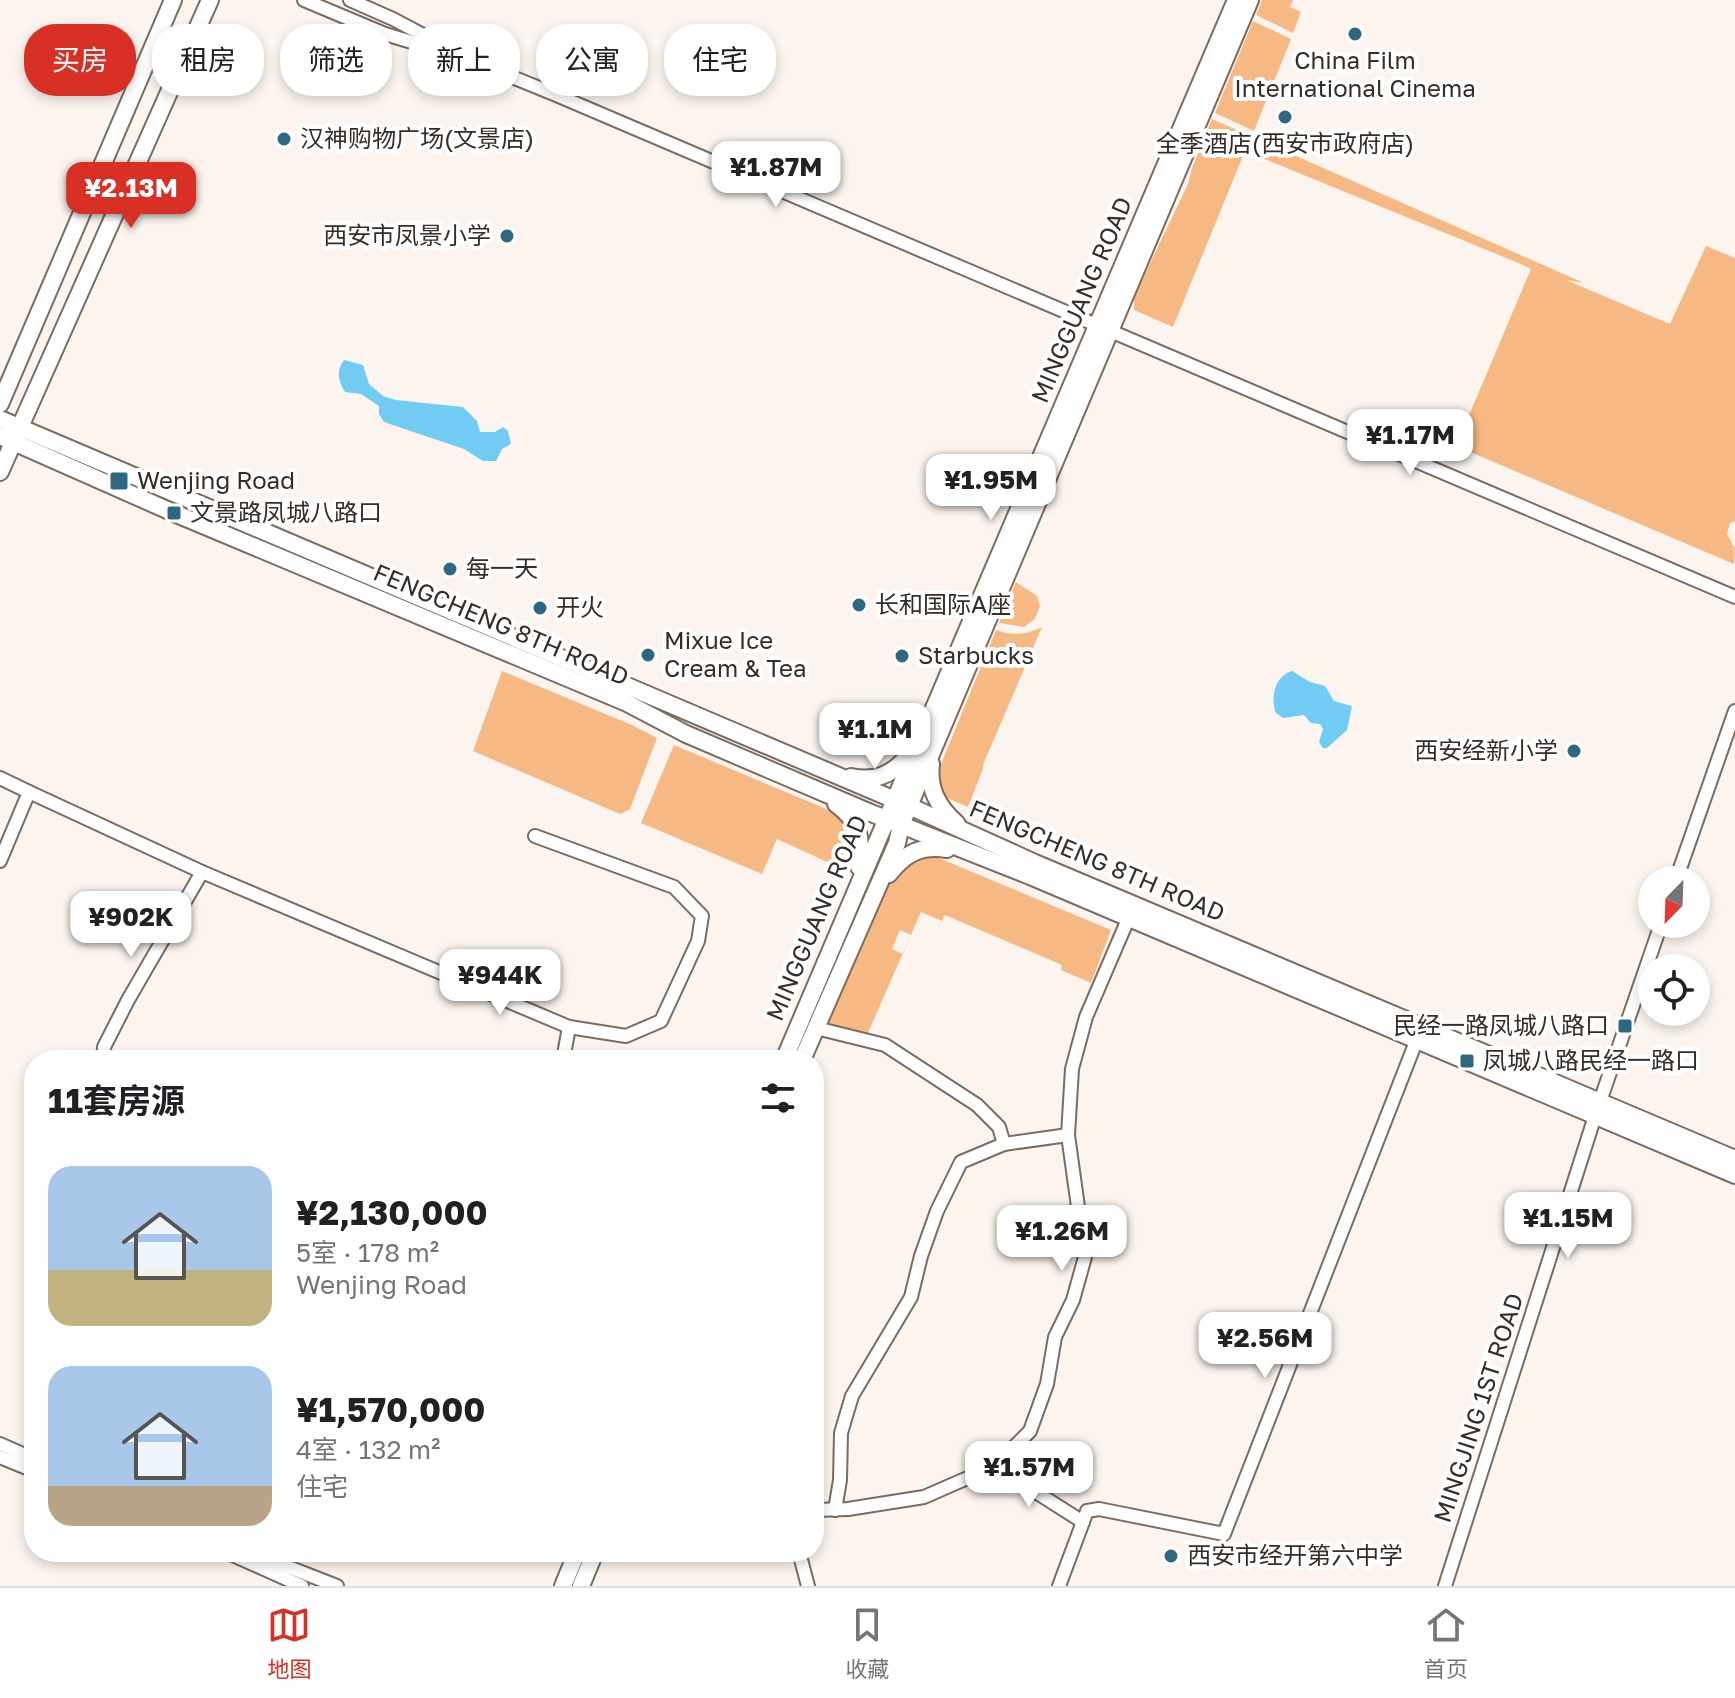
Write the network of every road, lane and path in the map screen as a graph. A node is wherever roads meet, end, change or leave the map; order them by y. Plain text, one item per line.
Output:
1 (173, 0) edge
2 (210, 0) edge
3 (304, 0) edge
4 (350, 0) edge
5 (1236, 0) edge
6 (1250, 0) edge
7 (408, 27) edge
8 (408, 41) edge
9 (520, 81) edge
10 (1104, 328) junction
11 (0, 404) edge
12 (0, 419) edge
13 (12, 436) edge
14 (0, 472) edge
15 (1735, 597) edge
16 (1735, 711) edge
17 (926, 745) junction
18 (821, 770) junction
19 (0, 778) edge
20 (814, 789) junction
21 (29, 792) junction
22 (901, 803) junction
23 (884, 819) junction
24 (901, 825) junction
25 (535, 836) dead end
26 (971, 844) junction
27 (0, 861) edge
28 (1681, 866) edge
29 (202, 872) junction
30 (857, 884) junction
31 (876, 891) junction
32 (1129, 917) junction
33 (1656, 938) edge
34 (569, 1027) junction
35 (816, 1028) junction
36 (1417, 1039) junction
37 (104, 1050) edge
38 (565, 1050) edge
39 (788, 1050) edge
40 (806, 1050) edge
41 (1597, 1108) junction
42 (1068, 1135) junction
43 (1004, 1144) junction
44 (1735, 1159) edge
45 (1735, 1175) edge
46 (0, 1444) edge
47 (24, 1455) edge
48 (0, 1457) edge
49 (995, 1466) junction
50 (24, 1467) edge
51 (824, 1510) edge
52 (835, 1510) junction
53 (1083, 1522) junction
54 (248, 1562) edge
55 (276, 1562) edge
56 (573, 1562) edge
57 (591, 1562) edge
58 (802, 1562) edge
59 (1446, 1583) edge
60 (302, 1586) edge
61 (337, 1586) edge
62 (563, 1586) edge
63 (581, 1586) edge
64 (808, 1586) edge
65 (1059, 1586) edge
66 (1461, 1586) edge

1 - 11 main road
2 - 13 main road
3 - 8 street
4 - 7 street
5 - 10 main road, MINGGUANG ROAD
6 - 10 main road, MINGGUANG ROAD
9 - 10 street
10 - 15 street
10 - 17 main road, MINGGUANG ROAD
12 - 13 main road, FENGCHENG 8TH ROAD
13 - 14 main road
13 - 18 main road, FENGCHENG 8TH ROAD
13 - 20 main road, FENGCHENG 8TH ROAD
16 - 28 street
17 - 18 main road
17 - 22 main road, MINGGUANG ROAD
17 - 26 main road
18 - 22 main road, FENGCHENG 8TH ROAD
19 - 21 street
20 - 23 main road, FENGCHENG 8TH ROAD
20 - 30 main road
21 - 27 street
21 - 29 street
22 - 23 main road, MINGGUANG ROAD
22 - 24 main road, MINGGUANG ROAD
22 - 26 main road, FENGCHENG 8TH ROAD
23 - 24 main road, FENGCHENG 8TH ROAD
23 - 30 main road, MINGGUANG ROAD
24 - 26 main road, FENGCHENG 8TH ROAD
24 - 31 main road, MINGGUANG ROAD
25 - 34 street
26 - 31 main road
26 - 32 main road, FENGCHENG 8TH ROAD
26 - 41 main road, FENGCHENG 8TH ROAD
29 - 34 street
29 - 37 street
30 - 39 main road, MINGGUANG ROAD
31 - 35 main road, MINGGUANG ROAD
32 - 36 main road, FENGCHENG 8TH ROAD
32 - 42 street
33 - 41 street, MINGJING 1ST ROAD
34 - 38 street
35 - 40 main road, MINGGUANG ROAD
35 - 43 street
36 - 41 main road, FENGCHENG 8TH ROAD
36 - 53 street
41 - 44 main road, FENGCHENG 8TH ROAD
41 - 45 main road, FENGCHENG 8TH ROAD
41 - 59 street, MINGJING 1ST ROAD
42 - 43 street
42 - 49 street
43 - 52 street
46 - 47 street
48 - 50 street
49 - 52 street
49 - 53 street
51 - 52 street
53 - 65 street
54 - 60 street
55 - 61 street
56 - 62 main road
57 - 63 main road
58 - 64 street
59 - 66 street

